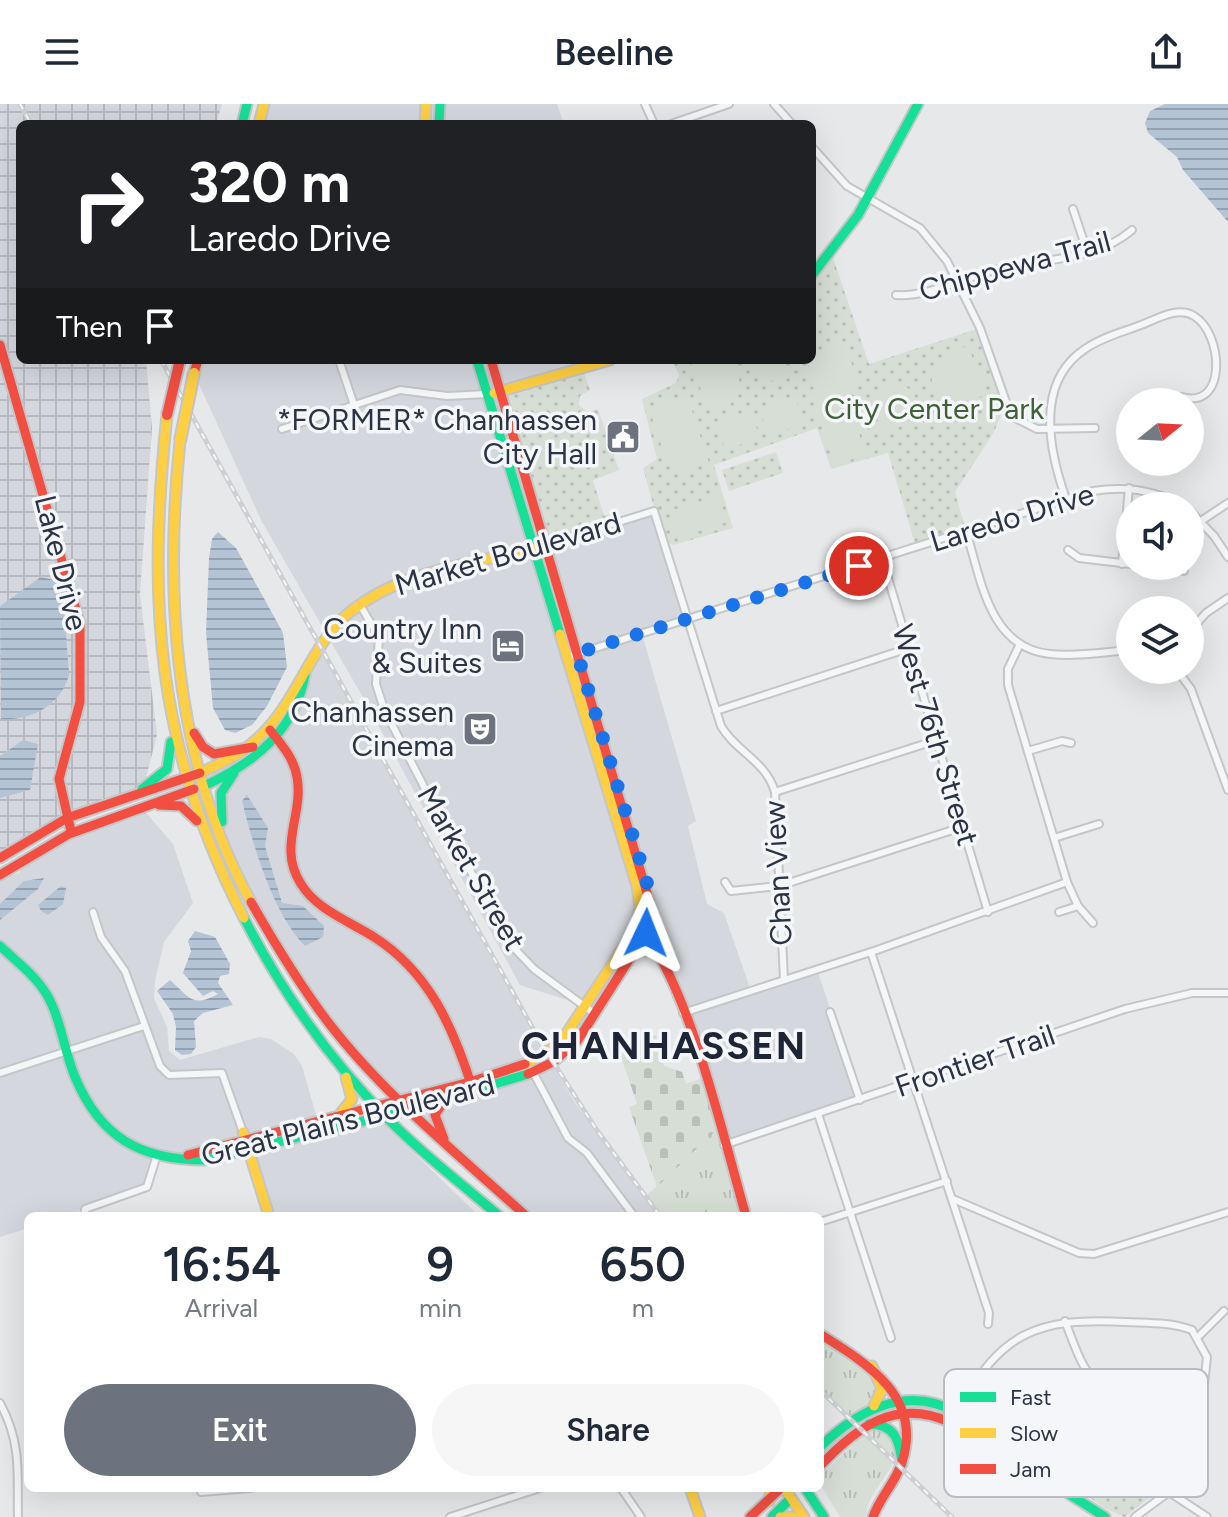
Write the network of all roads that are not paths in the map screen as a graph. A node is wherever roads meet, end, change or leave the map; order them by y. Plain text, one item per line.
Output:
1 (729, 104) edge
2 (774, 104) edge
3 (918, 104) edge
4 (683, 120) edge
5 (788, 120) edge
6 (816, 151) edge
7 (869, 198) junction
8 (1073, 209) dead end
9 (1132, 230) dead end
10 (1087, 251) junction
11 (816, 271) edge
12 (958, 282) junction
13 (896, 295) dead end
14 (0, 345) edge
15 (179, 364) edge
16 (197, 364) edge
17 (340, 364) edge
18 (478, 364) edge
19 (492, 364) edge
20 (597, 364) edge
21 (500, 393) junction
22 (1204, 393) edge
23 (487, 394) junction
24 (354, 405) junction
25 (1050, 428) junction
26 (1095, 428) dead end
27 (282, 429) dead end
28 (1129, 488) junction
29 (1129, 492) edge
30 (1151, 492) edge
31 (1066, 499) junction
32 (1228, 503) edge
33 (654, 511) joint
34 (1204, 519) edge
35 (1204, 525) edge
36 (966, 531) junction
37 (545, 545) junction
38 (533, 548) junction
39 (1068, 550) dead end
40 (1228, 557) edge
41 (882, 558) junction
42 (1116, 563) edge
43 (1228, 598) edge
44 (360, 605) junction
45 (1204, 615) edge
46 (688, 619) junction
47 (1020, 644) junction
48 (909, 648) junction
49 (1116, 651) edge
50 (572, 655) junction
51 (1187, 684) edge
52 (716, 711) junction
53 (186, 713) junction
54 (170, 720) junction
55 (273, 733) junction
56 (937, 740) junction
57 (1071, 743) dead end
58 (253, 747) junction
59 (1028, 751) junction
60 (200, 773) junction
61 (234, 773) junction
62 (186, 778) junction
63 (204, 786) junction
64 (1228, 790) edge
65 (190, 791) junction
66 (775, 792) junction
67 (128, 797) junction
68 (141, 807) junction
69 (67, 818) junction
70 (1099, 824) dead end
71 (962, 827) junction
72 (71, 831) junction
73 (1054, 838) junction
74 (207, 840) junction
75 (231, 855) junction
76 (0, 858) edge
77 (0, 875) edge
78 (725, 882) dead end
79 (1067, 882) junction
80 (779, 886) junction
81 (1078, 906) junction
82 (93, 912) dead end
83 (988, 912) junction
84 (1059, 912) dead end
85 (1093, 923) dead end
86 (641, 930) junction
87 (0, 946) edge
88 (871, 952) junction
89 (633, 956) junction
90 (665, 961) junction
91 (784, 980) junction
92 (1228, 993) edge
93 (591, 1010) junction
94 (830, 1012) dead end
95 (683, 1013) junction
96 (144, 1026) junction
97 (67, 1051) junction
98 (337, 1061) junction
99 (530, 1068) junction
100 (0, 1073) edge
101 (913, 1082) junction
102 (471, 1086) junction
103 (445, 1099) junction
104 (860, 1100) junction
105 (399, 1101) junction
106 (376, 1106) junction
107 (408, 1110) junction
108 (818, 1114) junction
109 (385, 1116) junction
110 (338, 1117) junction
111 (244, 1142) junction
112 (724, 1145) junction
113 (455, 1153) junction
114 (157, 1155) junction
115 (947, 1181) junction
116 (953, 1199) junction
117 (85, 1212) edge
118 (268, 1212) edge
119 (494, 1212) edge
120 (521, 1212) edge
121 (631, 1212) edge
122 (745, 1212) edge
123 (850, 1212) junction
124 (1228, 1212) edge
125 (824, 1221) edge
126 (1224, 1311) dead end
127 (1065, 1321) junction
128 (988, 1324) dead end
129 (824, 1336) edge
130 (1198, 1337) junction
131 (891, 1338) dead end
132 (872, 1366) junction
133 (987, 1369) edge
134 (1085, 1369) edge
135 (1206, 1369) edge
136 (902, 1400) junction
137 (0, 1403) edge
138 (874, 1406) junction
139 (944, 1409) edge
140 (905, 1413) junction
141 (944, 1421) edge
142 (863, 1424) junction
143 (824, 1443) edge
144 (824, 1462) edge
145 (902, 1464) junction
146 (24, 1471) edge
147 (528, 1492) edge
148 (624, 1492) edge
149 (691, 1492) edge
150 (771, 1492) edge
151 (783, 1492) edge
152 (784, 1492) edge
153 (786, 1492) edge
154 (805, 1492) edge
155 (1075, 1497) edge
156 (1162, 1497) edge
157 (1177, 1497) edge
158 (769, 1501) junction
159 (18, 1517) edge
160 (450, 1517) edge
161 (641, 1517) edge
162 (700, 1517) edge
163 (750, 1517) edge
164 (772, 1517) edge
165 (780, 1517) edge
166 (793, 1517) edge
167 (804, 1517) edge
168 (824, 1517) edge
169 (873, 1517) edge
170 (1105, 1517) edge
171 (1135, 1517) edge
172 (1207, 1517) edge

1 - 4 street
2 - 5 street
3 - 7 street
6 - 7 street
7 - 11 street
7 - 12 street
8 - 10 street
9 - 10 street, Chippewa Trail
10 - 12 street, Chippewa Trail
12 - 13 street, Chippewa Trail
12 - 25 street
14 - 69 street, Lake Drive
15 - 54 street, bridge
16 - 53 street, bridge
17 - 24 street
18 - 23 street
19 - 21 street
20 - 21 street
21 - 23 street
21 - 37 street
22 - 25 street
23 - 24 street
23 - 38 street
24 - 27 street
25 - 26 street
25 - 31 street
28 - 29 street
28 - 30 street, Laredo Drive
28 - 31 street, Laredo Drive
31 - 36 street, Laredo Drive
32 - 34 street
33 - 37 street, Market Boulevard
33 - 46 street, Chan View
35 - 40 street
36 - 41 street, Laredo Drive
36 - 47 street
37 - 38 street, Market Boulevard
37 - 50 street
38 - 44 street, Market Boulevard
38 - 50 street
39 - 42 street
41 - 46 street, Laredo Drive
41 - 48 street, West 76th Street
43 - 45 street
44 - 55 street, Market Boulevard
44 - 93 street, Market Street
46 - 50 street, Laredo Drive
46 - 52 street, Chan View
47 - 49 street
47 - 59 street
48 - 52 street
48 - 56 street, West 76th Street
50 - 86 street
51 - 64 street
52 - 66 street, Chan View
53 - 58 street
53 - 60 street
54 - 62 street
54 - 67 street
55 - 58 street, Market Boulevard
55 - 61 street, Market Boulevard
55 - 102 street
56 - 66 street
56 - 71 street, West 76th Street
57 - 59 street
58 - 60 street, Market Boulevard
59 - 73 street
60 - 62 street, Market Boulevard
60 - 63 street
61 - 63 street, Market Boulevard
61 - 75 street
62 - 65 street
62 - 67 street, Market Boulevard
63 - 65 street, Market Boulevard
63 - 75 street
65 - 68 street, Market Boulevard
65 - 74 street
66 - 80 street, Chan View
67 - 69 street, Market Boulevard
68 - 72 street, Market Boulevard
68 - 74 street
69 - 72 street, Lake Drive
69 - 76 street, Market Boulevard
70 - 73 street
71 - 80 street
71 - 83 street, West 76th Street
72 - 77 street, Market Boulevard
73 - 79 street
74 - 98 street
75 - 105 street
78 - 80 street
79 - 81 street
79 - 83 street
80 - 91 street, Chan View
81 - 84 street
81 - 85 street
82 - 96 street
83 - 88 street
86 - 89 street, Great Plains Boulevard
86 - 90 street
86 - 93 street, Great Plains Boulevard
87 - 97 street
88 - 91 street
88 - 101 street
89 - 90 street
89 - 93 street, Great Plains Boulevard
90 - 95 street
91 - 95 street
92 - 101 street, Frontier Trail
93 - 99 street, Great Plains Boulevard
94 - 104 street
95 - 112 street
96 - 97 street
96 - 111 street
97 - 100 street
97 - 114 street
98 - 106 street
98 - 110 street
99 - 102 street, Great Plains Boulevard
99 - 121 street
101 - 104 street, Frontier Trail
101 - 115 street
102 - 103 street, Great Plains Boulevard
102 - 105 street, Great Plains Boulevard
103 - 107 street, Great Plains Boulevard
103 - 113 street
104 - 108 street, Frontier Trail
105 - 106 street, Great Plains Boulevard
105 - 107 street
106 - 109 street
106 - 110 street, Great Plains Boulevard
107 - 109 street, Great Plains Boulevard
107 - 113 street
108 - 112 street, Frontier Trail
108 - 123 street
109 - 111 street, Great Plains Boulevard
109 - 119 street
110 - 111 street, Great Plains Boulevard
111 - 114 street, Great Plains Boulevard
111 - 118 street
112 - 122 street
113 - 120 street
114 - 117 street
115 - 116 street
115 - 123 street
116 - 124 street
116 - 128 street
123 - 125 street
123 - 131 street
126 - 130 street
127 - 130 street
127 - 133 street
127 - 134 street
129 - 132 street
130 - 135 street
132 - 136 street
132 - 138 street
136 - 138 street
136 - 139 street
136 - 140 street
137 - 146 street
138 - 143 street
140 - 141 street
140 - 142 street
140 - 145 street
142 - 144 street
142 - 145 street
145 - 169 street
146 - 159 street
147 - 160 street
148 - 161 street
149 - 162 street
150 - 158 street
151 - 158 street
152 - 164 street
153 - 167 street
154 - 168 street
155 - 170 street
156 - 171 street
157 - 172 street
158 - 163 street
165 - 166 street

